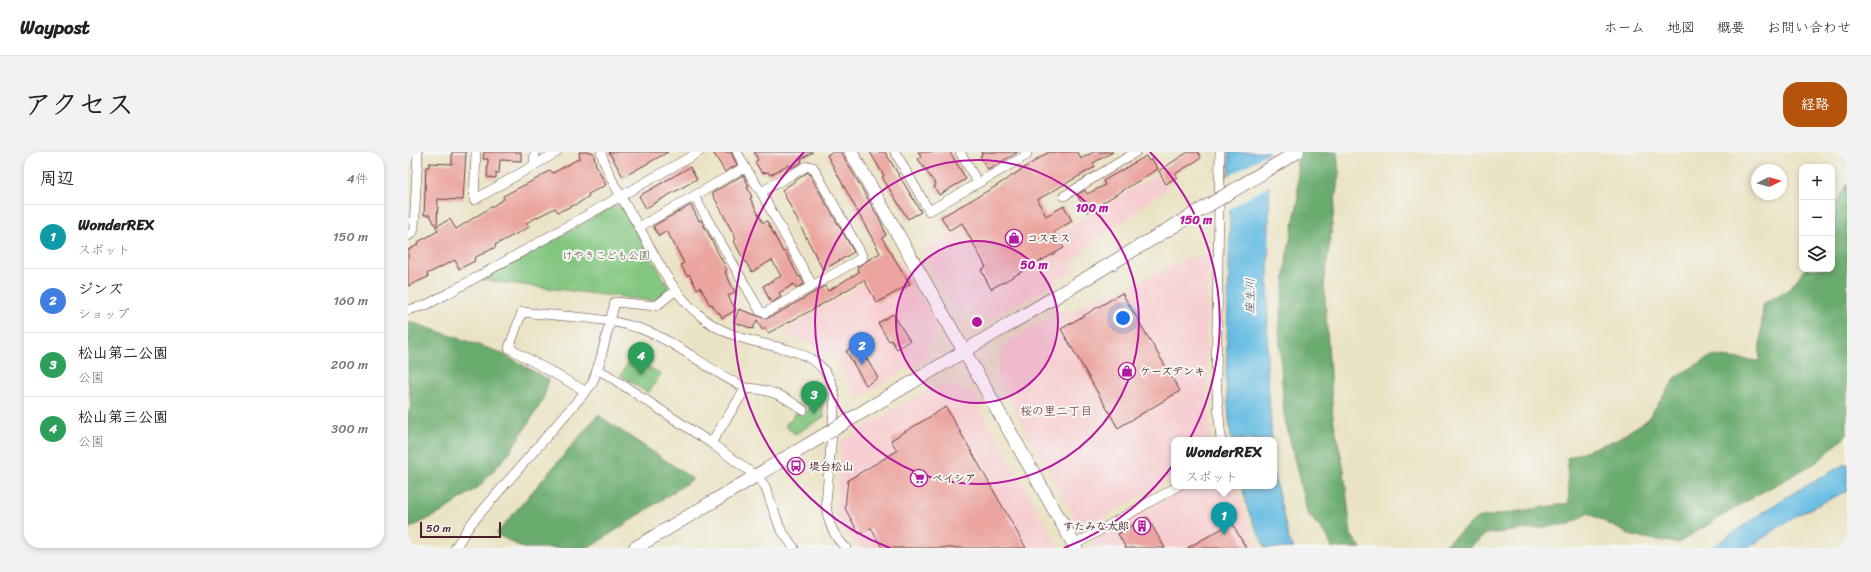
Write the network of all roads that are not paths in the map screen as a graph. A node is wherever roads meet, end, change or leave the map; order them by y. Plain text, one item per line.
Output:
1 (418, 152) edge
2 (476, 152) edge
3 (535, 152) edge
4 (557, 152) edge
5 (601, 152) edge
6 (699, 152) edge
7 (737, 152) edge
8 (851, 152) edge
9 (895, 152) edge
10 (960, 152) edge
11 (1025, 152) edge
12 (1136, 152) edge
13 (1220, 152) edge
14 (1297, 152) edge
15 (534, 165) junction
16 (745, 167) junction
17 (978, 183) junction
18 (761, 192) junction
19 (621, 196) junction
20 (694, 196) junction
21 (1064, 196) dead end
22 (639, 226) junction
23 (408, 236) edge
24 (812, 285) junction
25 (676, 290) junction
26 (408, 310) edge
27 (610, 322) junction
28 (965, 351) junction
29 (597, 370) junction
30 (746, 388) junction
31 (585, 391) junction
32 (803, 410) dead end
33 (1221, 437) edge
34 (711, 443) junction
35 (756, 476) junction
36 (1173, 489) edge
37 (1075, 546) edge
38 (455, 548) edge
39 (635, 548) edge
40 (794, 548) edge
41 (846, 548) edge

1 - 23 street
2 - 15 street
3 - 15 street
4 - 15 street
5 - 19 street
6 - 19 street
7 - 16 street
8 - 28 street
9 - 17 street
10 - 17 street
11 - 17 street
12 - 21 street
13 - 33 street
14 - 28 street, bridge
16 - 18 street
16 - 20 street
18 - 24 street
18 - 24 street
19 - 22 street
19 - 26 street
20 - 22 street
20 - 24 street
22 - 25 street
25 - 27 street
25 - 41 street
27 - 29 street
27 - 30 street
27 - 31 street
28 - 35 street, bridge
28 - 37 street
29 - 31 street
29 - 34 street
30 - 32 street
30 - 34 street
31 - 38 street
34 - 35 street
35 - 39 street
35 - 40 street
36 - 37 street

